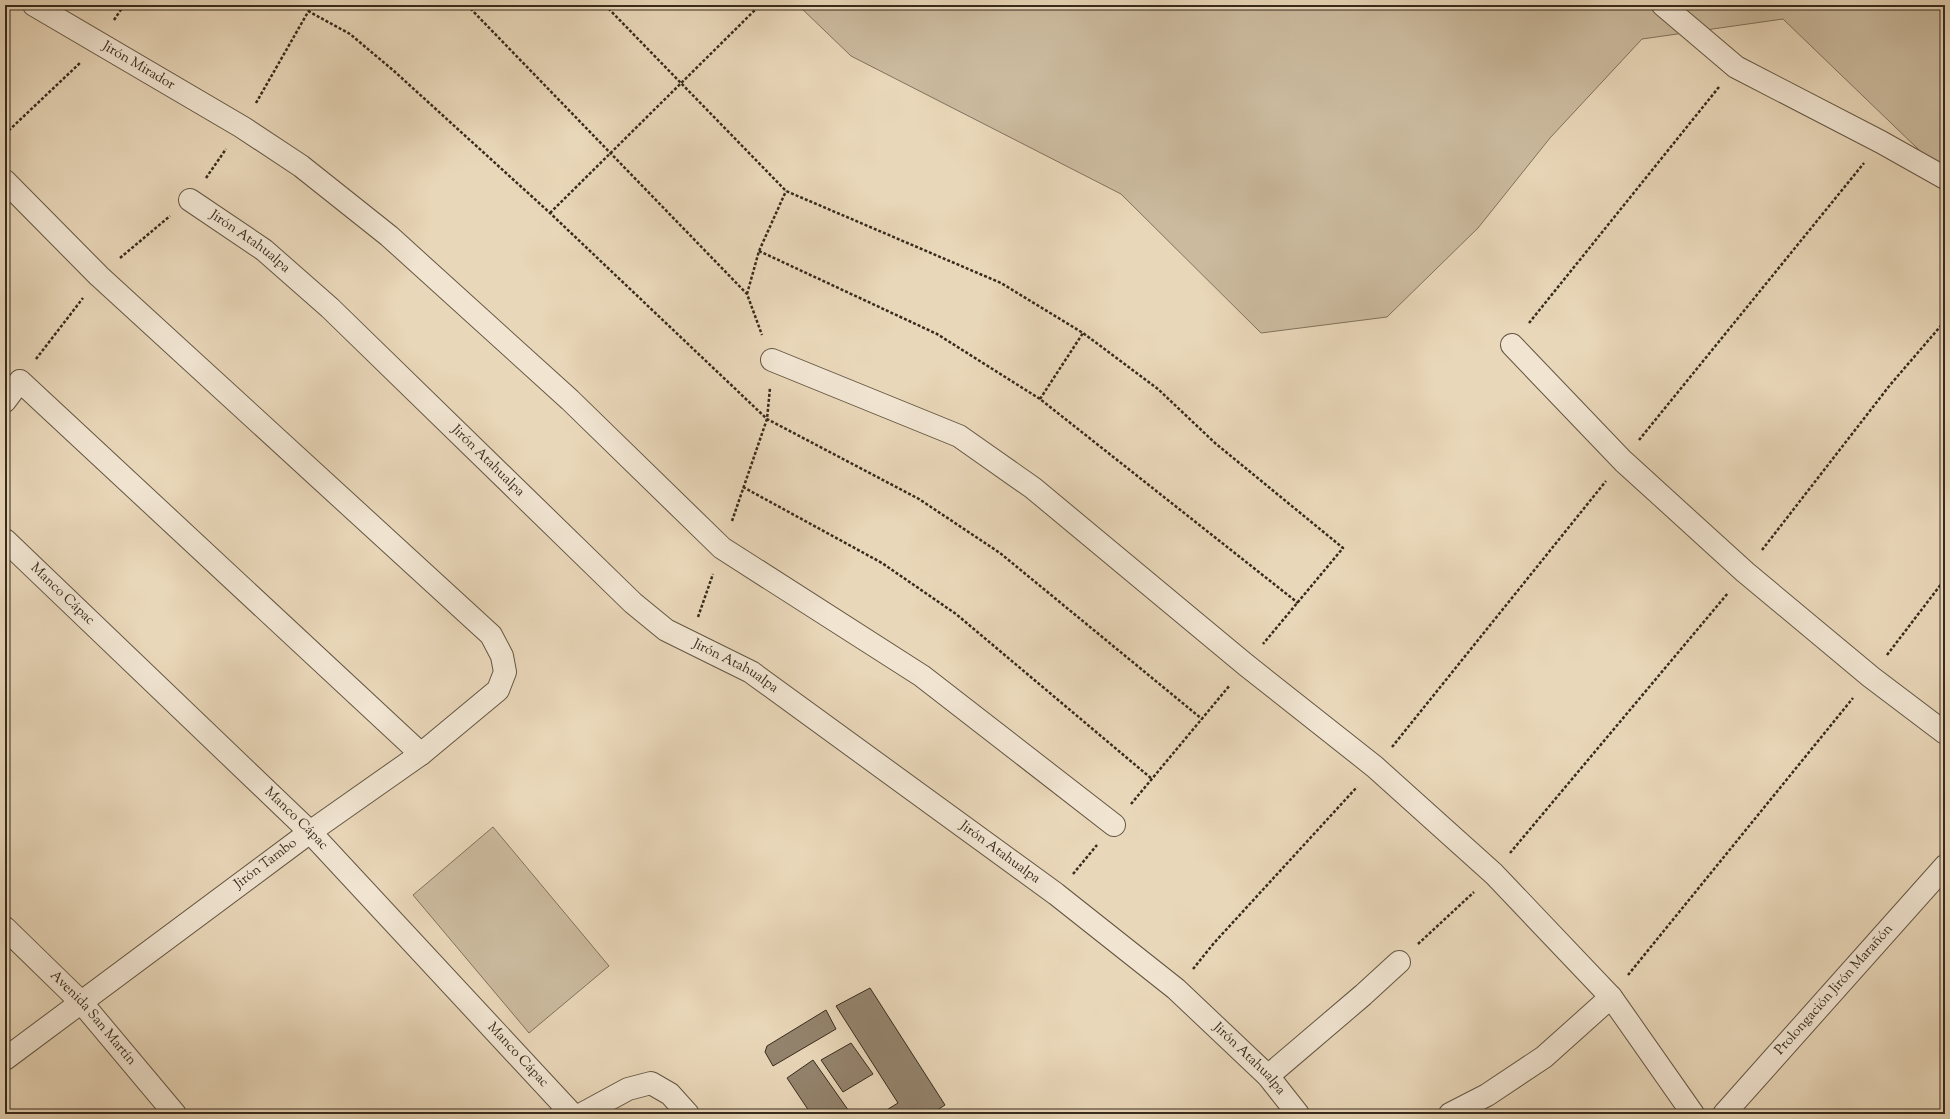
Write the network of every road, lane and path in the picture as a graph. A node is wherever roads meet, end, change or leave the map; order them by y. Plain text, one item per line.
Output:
1 (34, 5) edge
2 (124, 5) edge
3 (467, 5) edge
4 (605, 5) edge
5 (760, 5) edge
6 (1663, 5) edge
7 (308, 11) dead end
8 (101, 43) junction
9 (1736, 67) junction
10 (682, 82) junction
11 (5, 134) edge
12 (1881, 142) junction
13 (610, 153) junction
14 (1945, 178) edge
15 (5, 181) edge
16 (786, 191) junction
17 (190, 200) dead end
18 (550, 214) junction
19 (759, 250) junction
20 (746, 294) junction
21 (1945, 321) edge
22 (1083, 333) junction
23 (1512, 345) joint
24 (772, 360) junction
25 (1040, 398) junction
26 (5, 401) edge
27 (767, 419) junction
28 (1623, 460) junction
29 (743, 487) junction
30 (5, 540) edge
31 (722, 548) junction
32 (1745, 572) junction
33 (1945, 579) edge
34 (1298, 603) junction
35 (690, 642) junction
36 (1246, 665) junction
37 (1870, 677) junction
38 (1202, 719) junction
39 (1945, 733) edge
40 (421, 754) junction
41 (1375, 768) junction
42 (1152, 779) junction
43 (1114, 825) junction
44 (310, 832) junction
45 (1945, 866) edge
46 (1494, 874) junction
47 (1056, 894) junction
48 (5, 928) edge
49 (1399, 962) joint
50 (1176, 989) junction
51 (1611, 997) junction
52 (81, 1002) junction
53 (5, 1059) edge
54 (1268, 1076) junction
55 (1290, 1111) edge
56 (174, 1114) edge
57 (572, 1114) edge
58 (582, 1114) edge
59 (688, 1114) edge
60 (1450, 1114) edge
61 (1693, 1114) edge
62 (1724, 1114) edge

1 - 8 street, Jirón Mirador
2 - 8 path
3 - 13 path
4 - 10 path
5 - 10 path
6 - 9 street
7 - 18 path
8 - 11 path
8 - 31 street, Jirón Mirador
9 - 12 street
9 - 23 path
10 - 13 path
10 - 16 path
12 - 14 street
12 - 28 path
13 - 18 path
13 - 20 path
15 - 40 street, Jirón Tambo
16 - 19 path
16 - 22 path
17 - 35 street, Jirón Atahualpa
18 - 27 path
19 - 20 path
19 - 25 path
20 - 24 path
21 - 32 path
22 - 25 path
22 - 34 path
23 - 28 street
24 - 27 path
24 - 36 street
25 - 34 path
26 - 40 street
27 - 29 path
27 - 38 path
28 - 32 street
28 - 41 path
29 - 31 path
29 - 42 path
30 - 44 street, Manco Cápac
31 - 35 path
31 - 43 street, Jirón Mirador
32 - 37 street
32 - 46 path
33 - 37 path
34 - 36 path
35 - 47 street, Jirón Atahualpa
36 - 38 path
36 - 41 street
37 - 39 street
37 - 51 path
38 - 42 path
40 - 44 street, Jirón Tambo
41 - 46 street
41 - 50 path
42 - 43 path
43 - 47 path
44 - 52 street, Jirón Tambo
44 - 57 street, Manco Cápac
45 - 62 street, Prolongación Jirón Marañón
46 - 49 path
46 - 51 street
47 - 50 street, Jirón Atahualpa
48 - 52 street, Avenida San Martín
49 - 54 street
50 - 54 street, Jirón Atahualpa
51 - 60 street
51 - 61 street
52 - 53 street, Jirón Tambo
52 - 56 street, Avenida San Martín
54 - 55 street, Jirón Atahualpa
58 - 59 street

